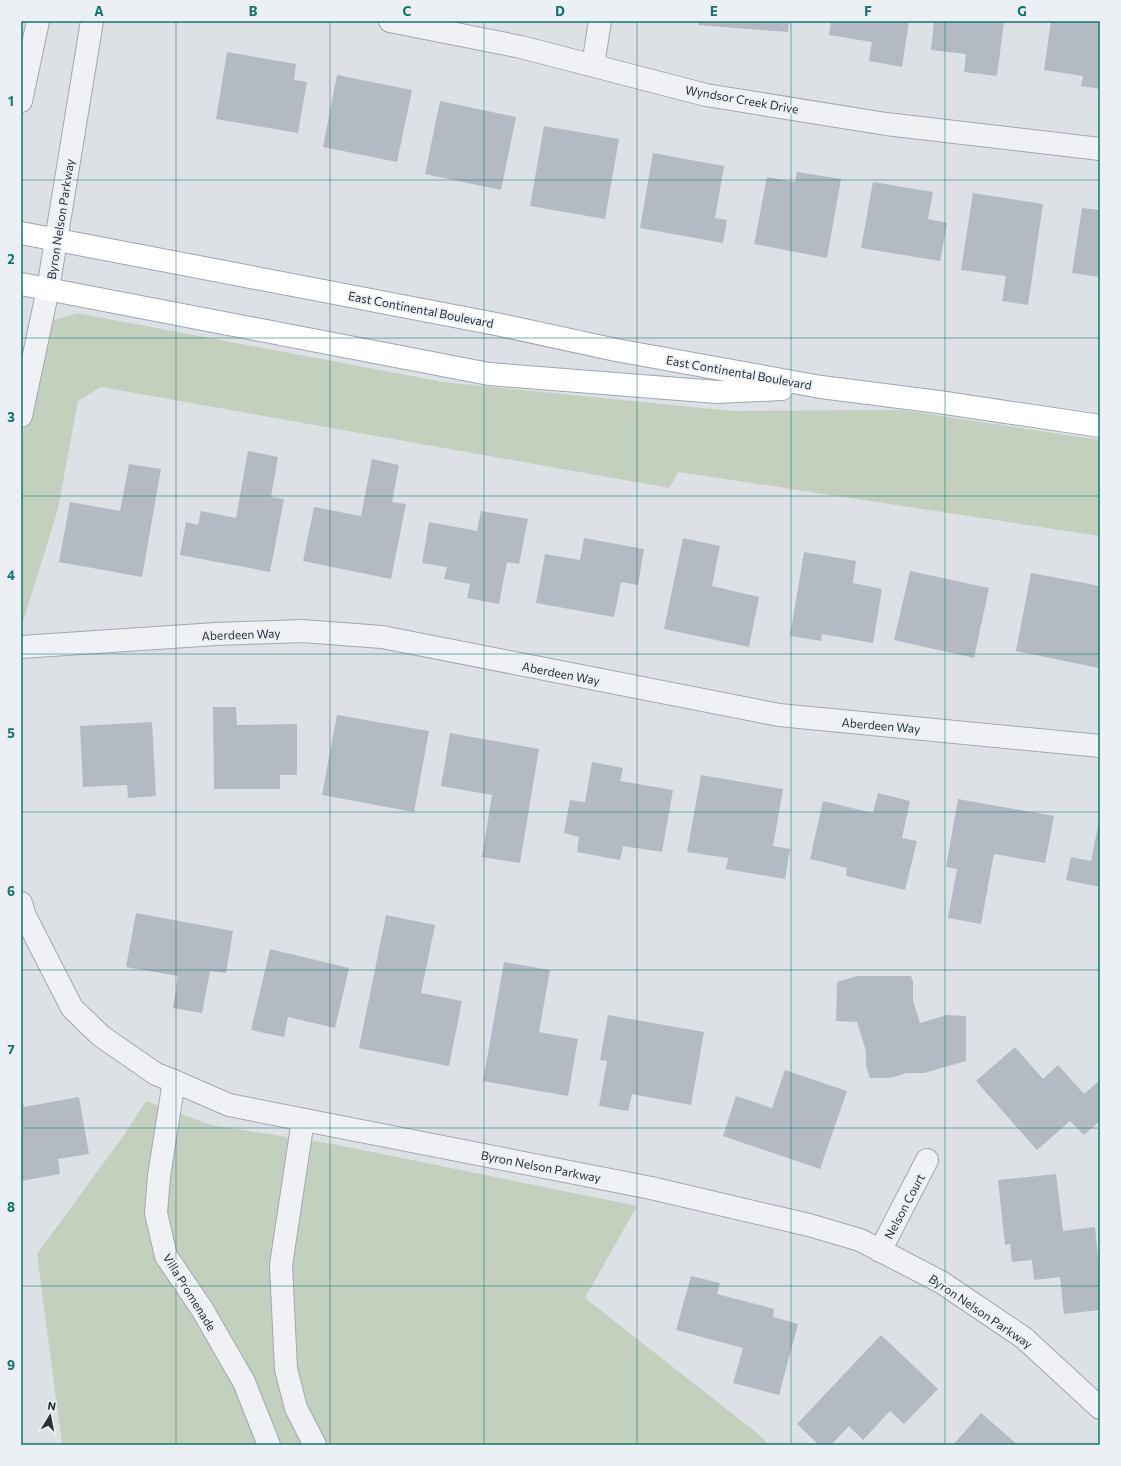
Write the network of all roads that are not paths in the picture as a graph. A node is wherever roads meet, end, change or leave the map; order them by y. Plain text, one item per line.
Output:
1 (38, 21) edge
2 (92, 21) edge
3 (390, 21) edge
4 (600, 21) edge
5 (593, 65) junction
6 (21, 101) edge
7 (1100, 149) edge
8 (21, 233) edge
9 (56, 239) junction
10 (21, 284) edge
11 (48, 289) junction
12 (821, 387) junction
13 (21, 416) edge
14 (1100, 426) edge
15 (21, 647) edge
16 (1100, 746) edge
17 (21, 902) edge
18 (174, 1081) junction
19 (303, 1120) junction
20 (928, 1160) dead end
21 (880, 1251) junction
22 (1100, 1408) edge
23 (269, 1445) edge
24 (315, 1445) edge

1 - 6 street
2 - 9 street, Byron Nelson Parkway
3 - 5 street, Wyndsor Creek Drive
4 - 5 street
5 - 7 street, Wyndsor Creek Drive
8 - 9 main road, East Continental Boulevard
9 - 11 street, Byron Nelson Parkway
9 - 12 main road, East Continental Boulevard
10 - 11 main road, East Continental Boulevard
11 - 12 main road, East Continental Boulevard
11 - 13 street, Byron Nelson Parkway
12 - 14 main road, East Continental Boulevard
15 - 16 street, Aberdeen Way
17 - 18 street, Byron Nelson Parkway
18 - 19 street, Byron Nelson Parkway
18 - 23 street, Villa Promenade
19 - 21 street, Byron Nelson Parkway
19 - 24 street
20 - 21 street, Nelson Court
21 - 22 street, Byron Nelson Parkway

